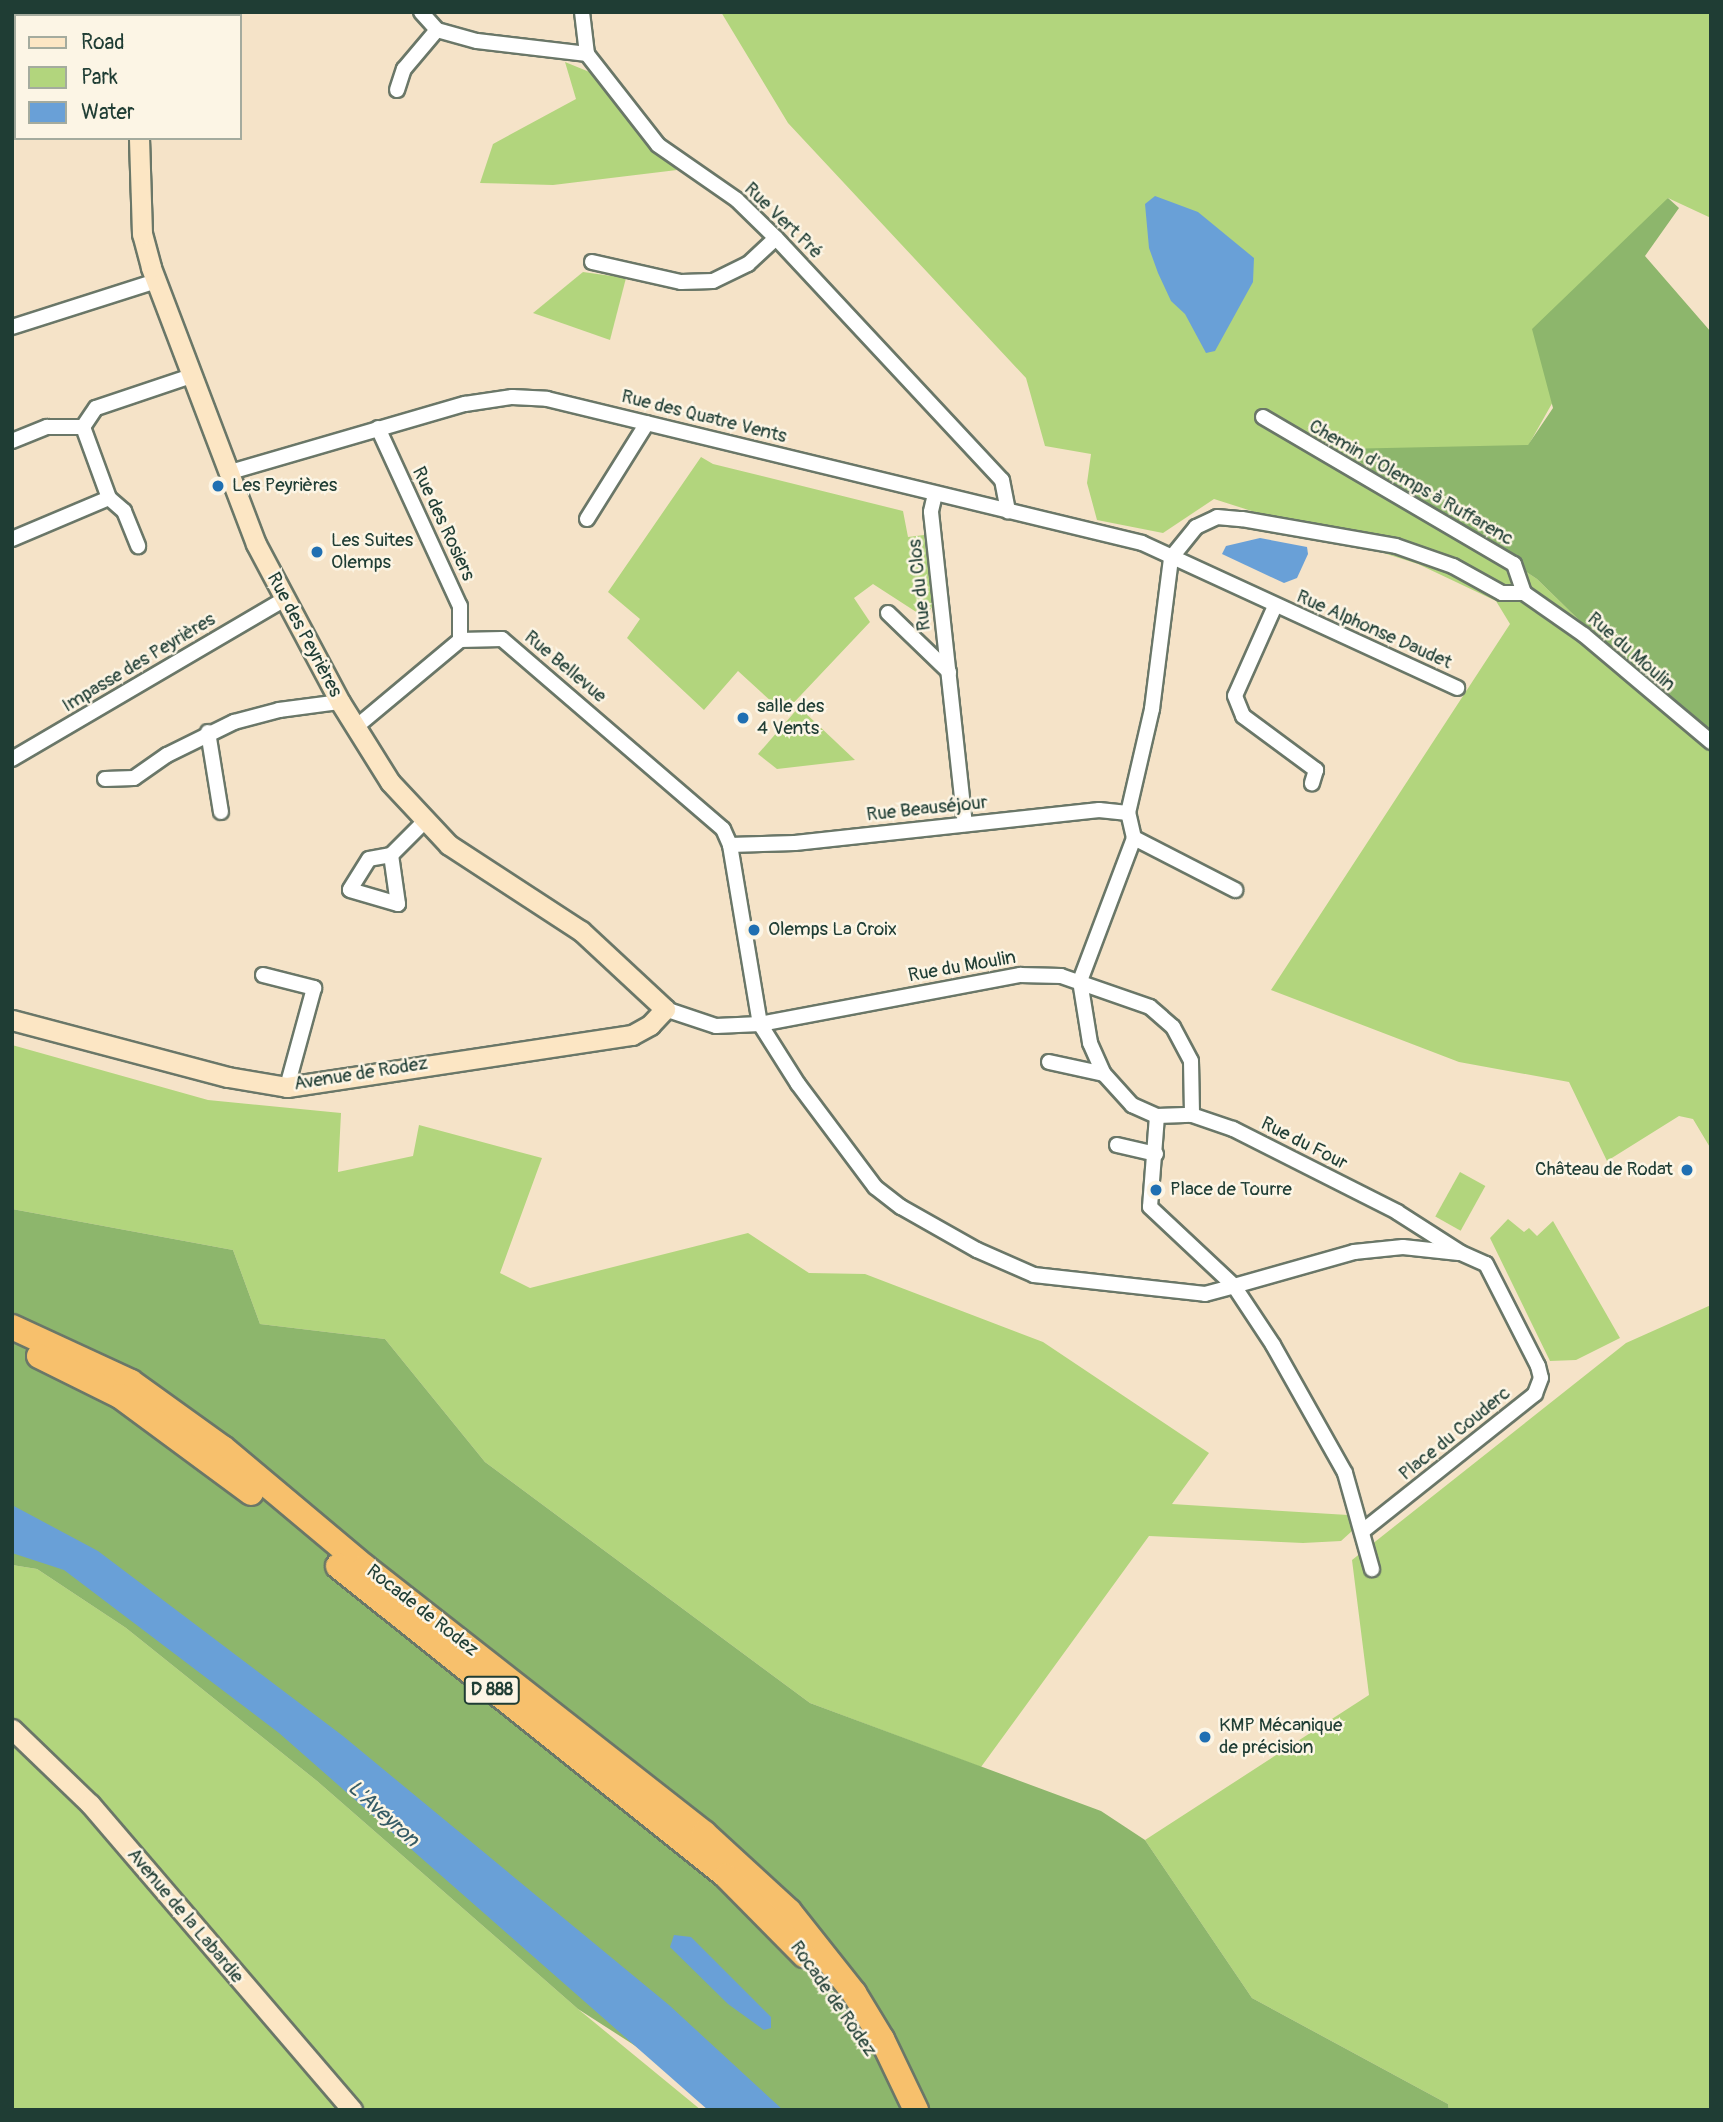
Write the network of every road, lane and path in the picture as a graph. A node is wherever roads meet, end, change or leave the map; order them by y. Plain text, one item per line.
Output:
1 (421, 12) edge
2 (582, 12) edge
3 (437, 30) junction
4 (587, 54) junction
5 (397, 90) dead end
6 (139, 140) edge
7 (776, 238) junction
8 (592, 262) dead end
9 (156, 281) junction
10 (12, 327) edge
11 (191, 376) junction
12 (1263, 417) dead end
13 (647, 423) junction
14 (83, 427) junction
15 (378, 428) junction
16 (12, 441) edge
17 (227, 473) junction
18 (935, 494) junction
19 (109, 498) junction
20 (1008, 510) junction
21 (587, 519) dead end
22 (12, 539) edge
23 (138, 546) dead end
24 (1173, 553) junction
25 (1524, 593) junction
26 (285, 598) junction
27 (1275, 606) junction
28 (888, 613) dead end
29 (460, 640) junction
30 (949, 672) junction
31 (1457, 688) dead end
32 (340, 702) junction
33 (356, 727) junction
34 (208, 732) junction
35 (1711, 742) edge
36 (12, 760) edge
37 (104, 779) dead end
38 (1312, 783) dead end
39 (221, 812) dead end
40 (1128, 813) junction
41 (424, 822) junction
42 (965, 824) junction
43 (1134, 838) junction
44 (730, 845) junction
45 (391, 855) dead end
46 (1235, 890) dead end
47 (263, 975) dead end
48 (1080, 981) junction
49 (665, 1009) junction
50 (12, 1020) edge
51 (760, 1024) junction
52 (1049, 1062) dead end
53 (1104, 1074) junction
54 (287, 1087) junction
55 (1192, 1115) junction
56 (1157, 1116) junction
57 (1117, 1145) dead end
58 (1156, 1154) junction
59 (1397, 1212) joint
60 (1461, 1253) junction
61 (1234, 1286) junction
62 (12, 1327) edge
63 (12, 1345) edge
64 (1363, 1531) junction
65 (1372, 1569) dead end
66 (12, 1728) edge
67 (352, 2110) edge
68 (903, 2110) edge
69 (916, 2110) edge

1 - 3 street
2 - 4 street
3 - 4 street
3 - 5 street
4 - 7 street, Rue Vert Pré
6 - 9 street, Rue des Peyrières
7 - 8 street
7 - 20 street, Rue Vert Pré
9 - 10 street
9 - 11 street, Rue des Peyrières
11 - 14 street
11 - 17 street, Rue des Peyrières
12 - 25 street, Chemin d'Olemps à Ruffarenc
13 - 15 street, Rue des Quatre Vents
13 - 18 street, Rue des Quatre Vents
13 - 21 street
14 - 16 street
14 - 19 street
15 - 17 street, Rue des Quatre Vents
15 - 29 street, Rue des Rosiers
17 - 26 street, Rue des Peyrières
18 - 20 street, Rue des Quatre Vents
18 - 30 street, Rue du Clos
19 - 22 street
19 - 23 street
20 - 24 street, Rue des Quatre Vents
24 - 25 street
24 - 27 street, Rue Alphonse Daudet
24 - 40 street
25 - 35 street, Rue du Moulin
26 - 32 street, Rue des Peyrières
26 - 36 street, Impasse des Peyrières
27 - 31 street, Rue Alphonse Daudet
27 - 38 street, Rue Alphonse Daudet
28 - 30 street, Rue du Clos
29 - 33 street
29 - 44 street, Rue Bellevue
30 - 42 street, Rue du Clos
32 - 33 street, Rue des Peyrières
32 - 34 street
33 - 41 street, Rue des Peyrières
34 - 37 street
34 - 39 street
40 - 42 street, Rue Beauséjour
40 - 43 street
41 - 45 street
41 - 49 street, Rue des Peyrières
42 - 44 street, Rue Beauséjour
43 - 46 street
43 - 48 street
44 - 51 street
47 - 54 street
48 - 51 street, Rue du Moulin
48 - 53 street
48 - 55 street, Rue du Moulin
49 - 51 street, Rue du Moulin
49 - 54 street, Avenue de Rodez
50 - 54 street, Avenue de Rodez
51 - 61 street, Place du Couderc
52 - 53 street
53 - 56 street
55 - 56 street
55 - 59 street, Rue du Four
56 - 58 street
57 - 58 street
58 - 61 street
59 - 60 street, Place du Couderc
60 - 61 street, Place du Couderc
60 - 64 street, Place du Couderc
61 - 64 street
62 - 69 highway, Rocade de Rodez / D 888
63 - 68 highway, Rocade de Rodez / D 888
64 - 65 street
66 - 67 street, Avenue de la Labardie

